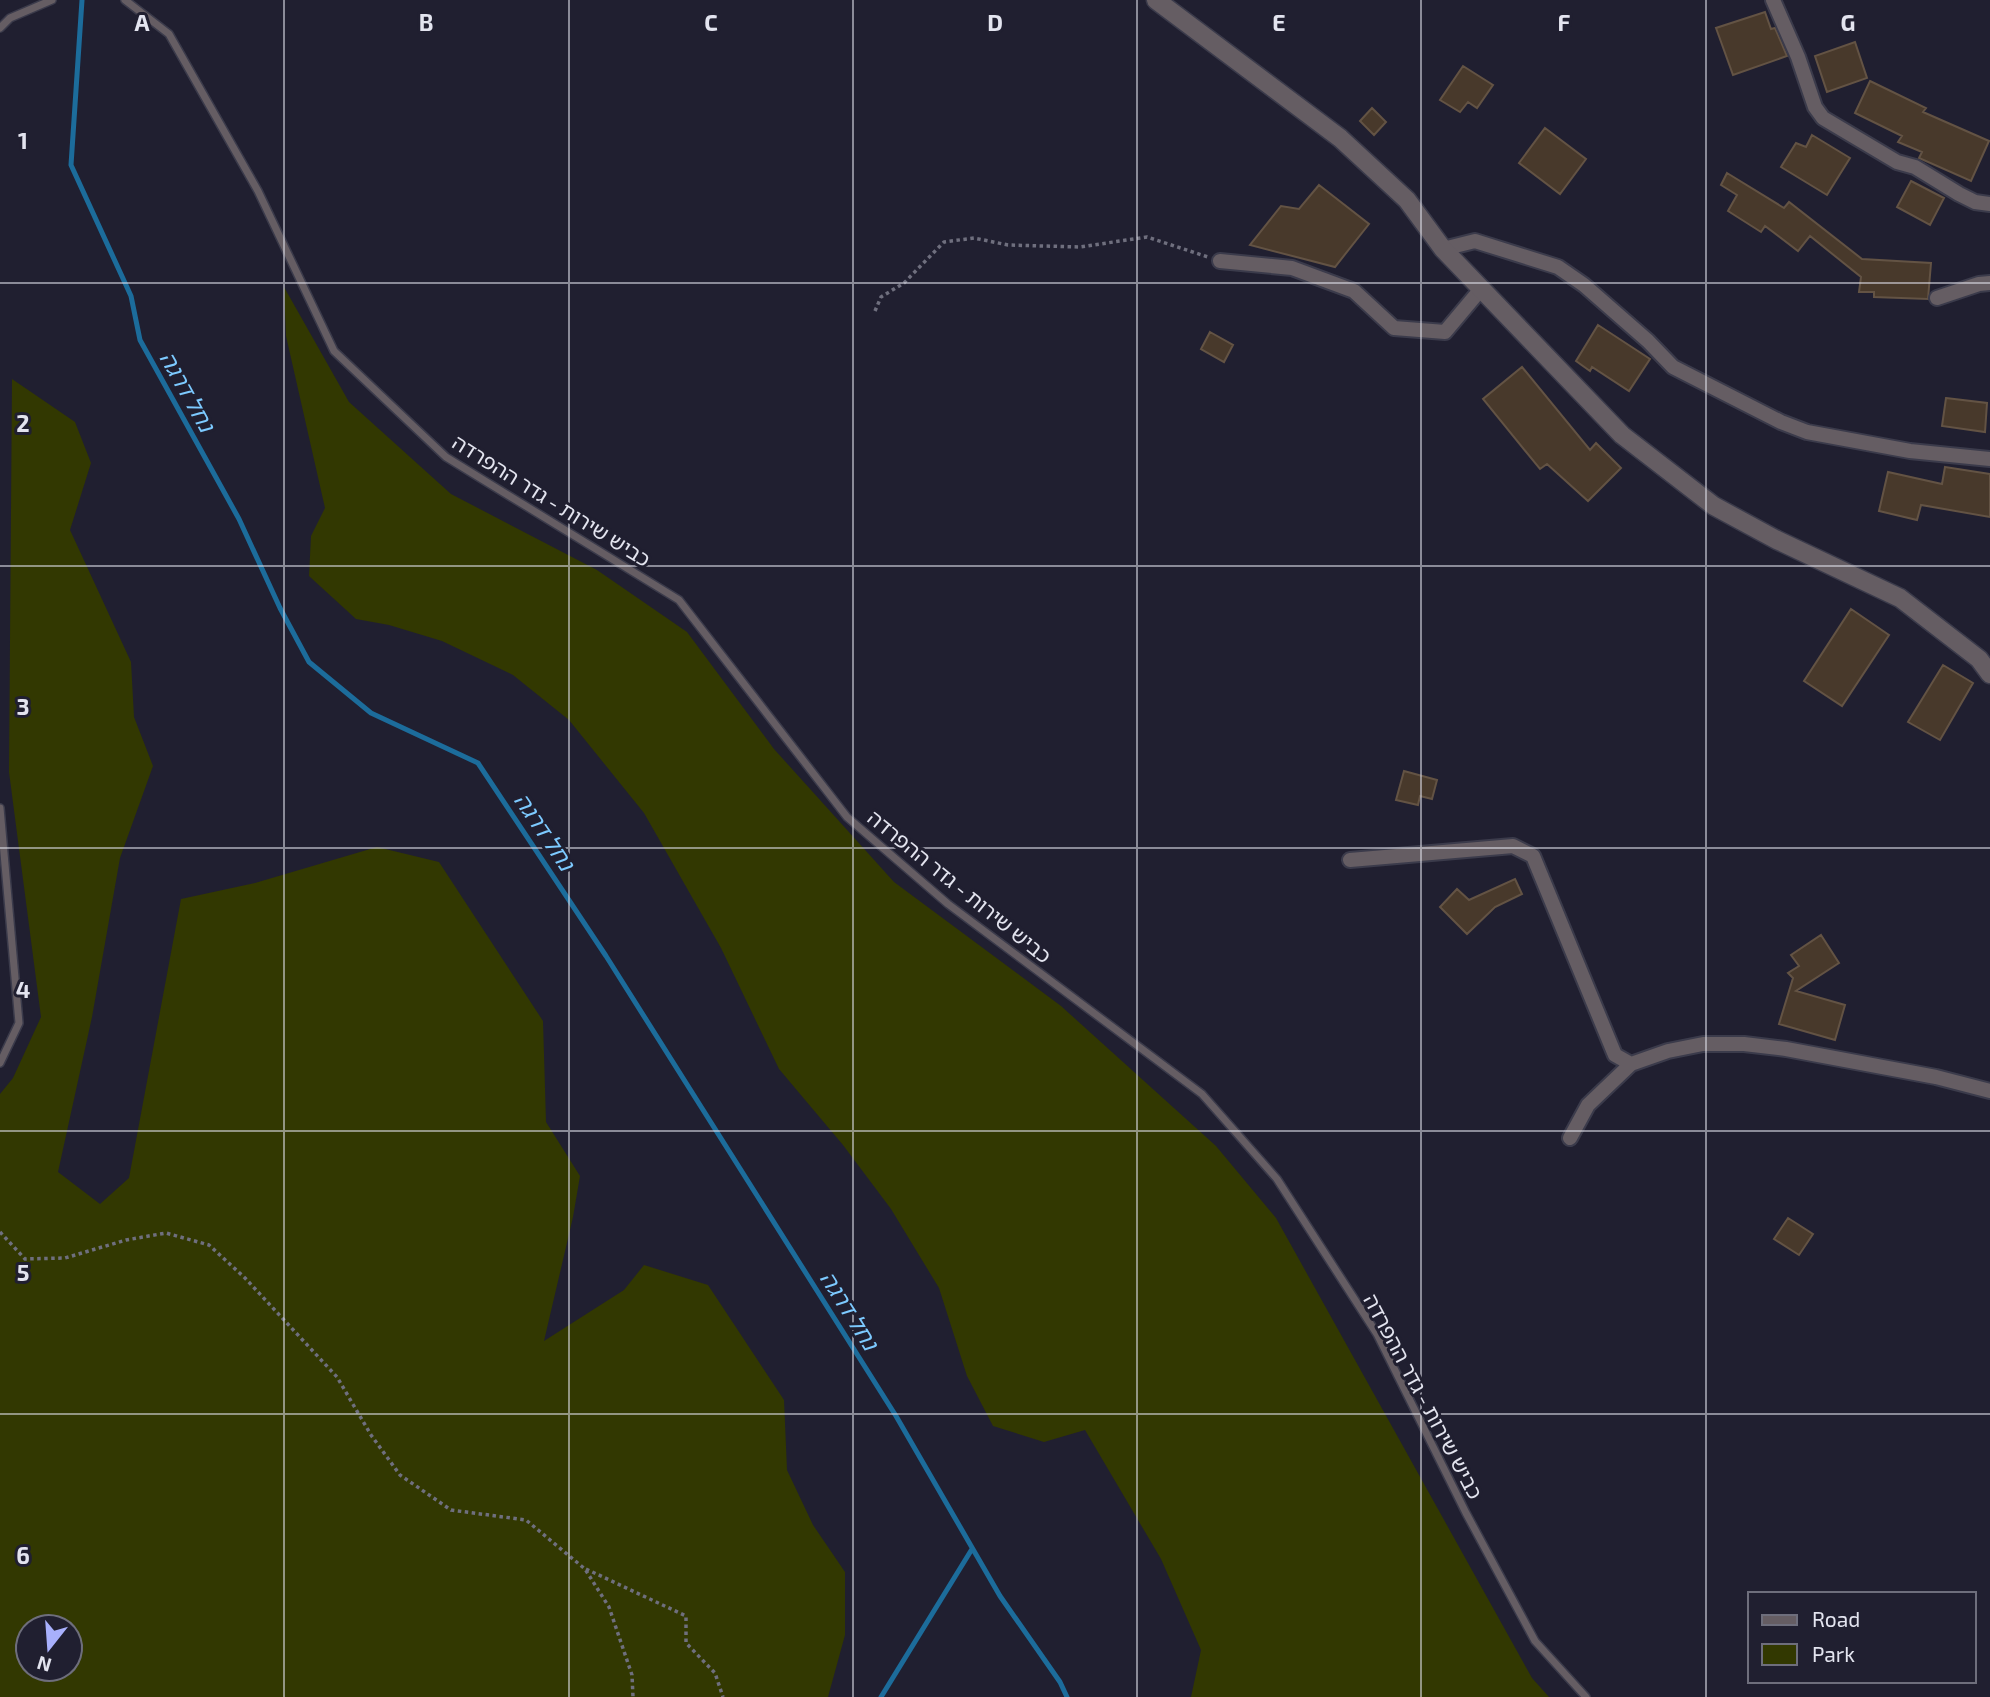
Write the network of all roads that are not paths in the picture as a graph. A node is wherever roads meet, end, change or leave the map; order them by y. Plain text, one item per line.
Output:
1 (52, 0) edge
2 (125, 0) edge
3 (1156, 0) edge
4 (1773, 0) edge
5 (0, 28) edge
6 (1990, 204) edge
7 (1443, 249) junction
8 (1220, 261) road end
9 (1990, 283) edge
10 (1481, 289) junction
11 (1937, 298) dead end
12 (1990, 459) edge
13 (1989, 672) edge
14 (0, 808) edge
15 (1350, 860) dead end
16 (0, 1063) edge
17 (1630, 1064) junction
18 (1990, 1091) edge
19 (1570, 1138) dead end
20 (1586, 1697) edge

1 - 5 lane
2 - 20 lane, כביש שירות - גדר ההפרדה
3 - 7 street
4 - 6 street
7 - 10 street
7 - 12 street
8 - 10 street
9 - 11 street
10 - 13 street
14 - 16 lane
15 - 17 street
17 - 18 street
17 - 19 street

